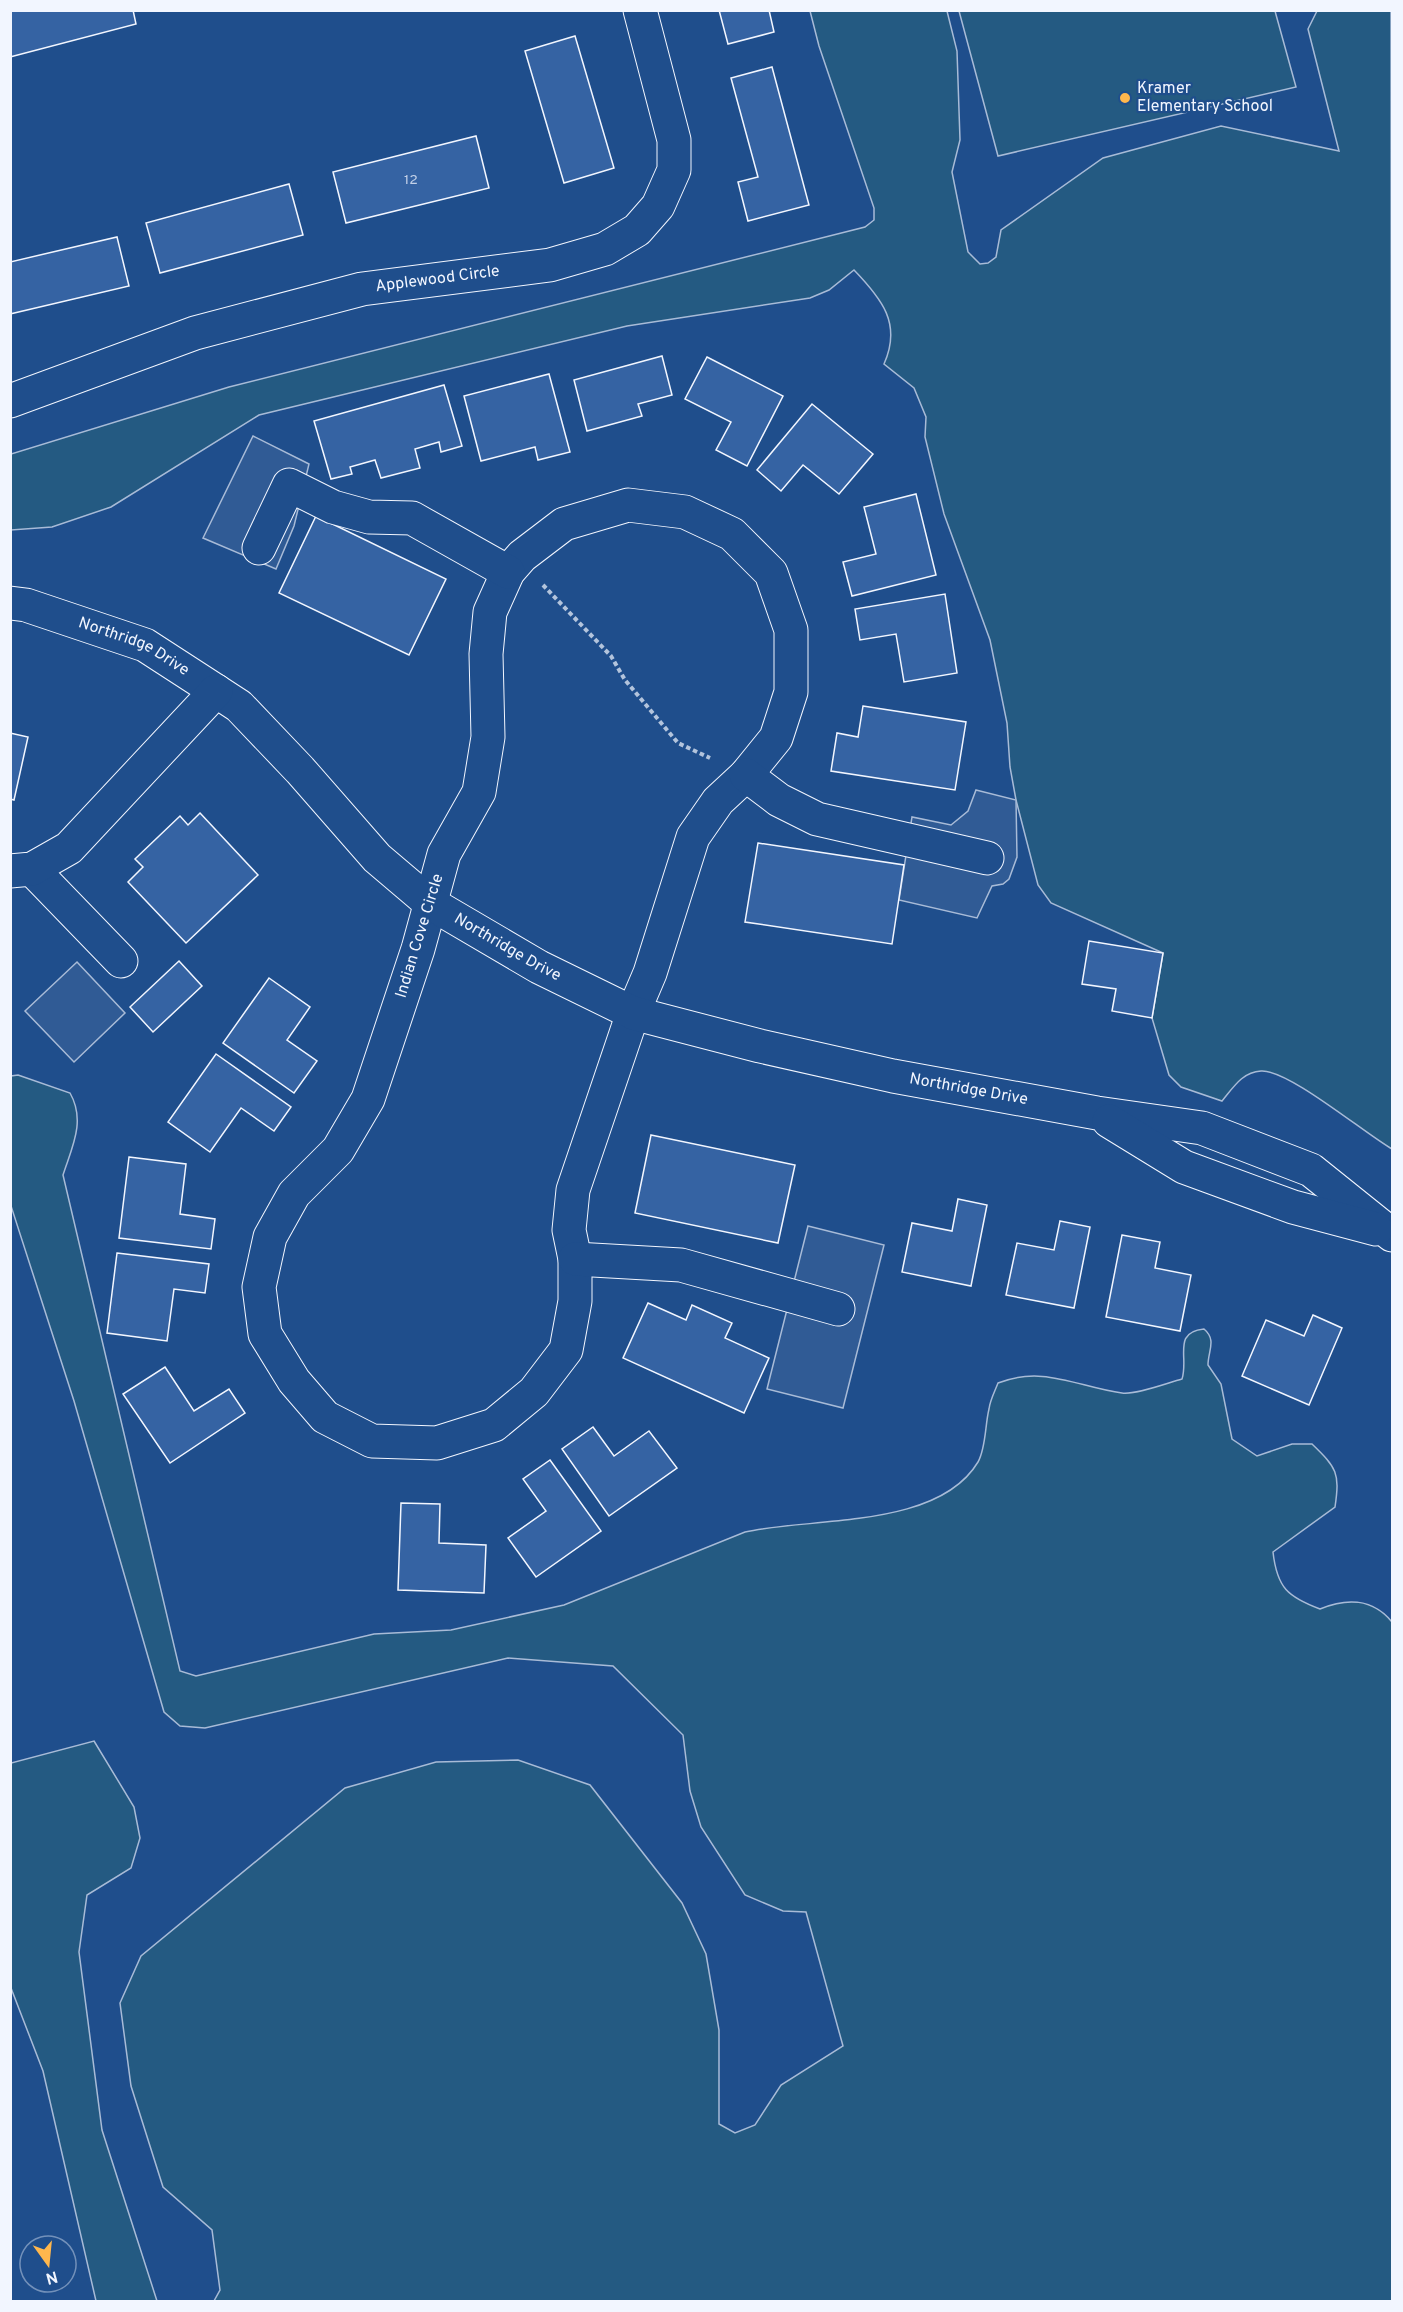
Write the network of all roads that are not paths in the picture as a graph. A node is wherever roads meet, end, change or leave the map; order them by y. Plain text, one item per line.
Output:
1 (640, 10) edge
2 (10, 400) edge
3 (260, 548) dead end
4 (515, 564) junction
5 (10, 603) edge
6 (216, 691) junction
7 (746, 775) junction
8 (987, 858) dead end
9 (21, 870) edge
10 (430, 903) junction
11 (121, 961) dead end
12 (633, 1013) junction
13 (1390, 1234) edge
14 (575, 1259) junction
15 (837, 1309) dead end

1 - 2 street, Applewood Circle
3 - 4 street
4 - 7 street, Indian Cove Circle
4 - 10 street, Indian Cove Circle
5 - 6 street, Northridge Drive
6 - 9 street
6 - 10 street, Northridge Drive
7 - 8 street
7 - 12 street, Indian Cove Circle
9 - 11 street
10 - 12 street, Northridge Drive
10 - 14 street, Indian Cove Circle
12 - 13 street, Northridge Drive
12 - 14 street, Indian Cove Circle
14 - 15 street

